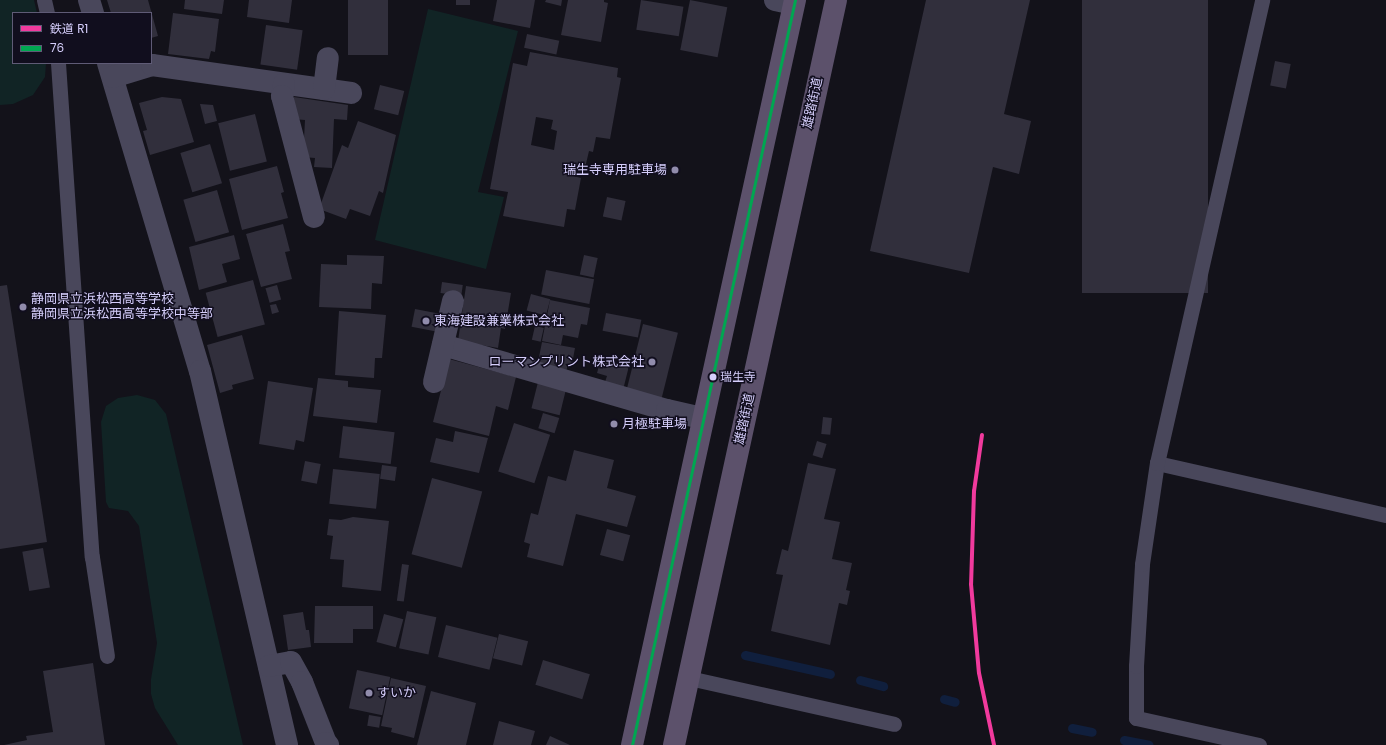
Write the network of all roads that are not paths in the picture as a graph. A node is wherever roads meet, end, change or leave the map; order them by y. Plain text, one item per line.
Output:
1 (44, 0) edge
2 (89, 0) edge
3 (836, 0) edge
4 (1262, 0) edge
5 (788, 1) edge
6 (47, 12) edge
7 (93, 12) edge
8 (328, 58) dead end
9 (58, 64) edge
10 (111, 70) edge
11 (284, 84) junction
12 (324, 89) junction
13 (351, 93) dead end
14 (314, 217) dead end
15 (453, 301) dead end
16 (443, 345) junction
17 (434, 382) dead end
18 (703, 418) junction
19 (1157, 463) junction
20 (1386, 515) edge
21 (107, 656) dead end
22 (269, 666) junction
23 (689, 678) junction
24 (894, 724) dead end
25 (287, 745) edge
26 (328, 745) edge
27 (632, 745) edge
28 (674, 745) edge
29 (1259, 745) edge

1 - 6 lane
2 - 7 street
3 - 23 main road, 雄踏街道
4 - 19 lane
5 - 18 main road
8 - 12 street
9 - 21 lane
10 - 11 street
10 - 22 street
11 - 12 street
11 - 14 street
12 - 13 street
15 - 16 street
16 - 17 street
16 - 18 street
18 - 27 main road
19 - 20 lane
19 - 29 lane
22 - 25 street
22 - 26 street
23 - 24 lane
23 - 28 main road, 雄踏街道

